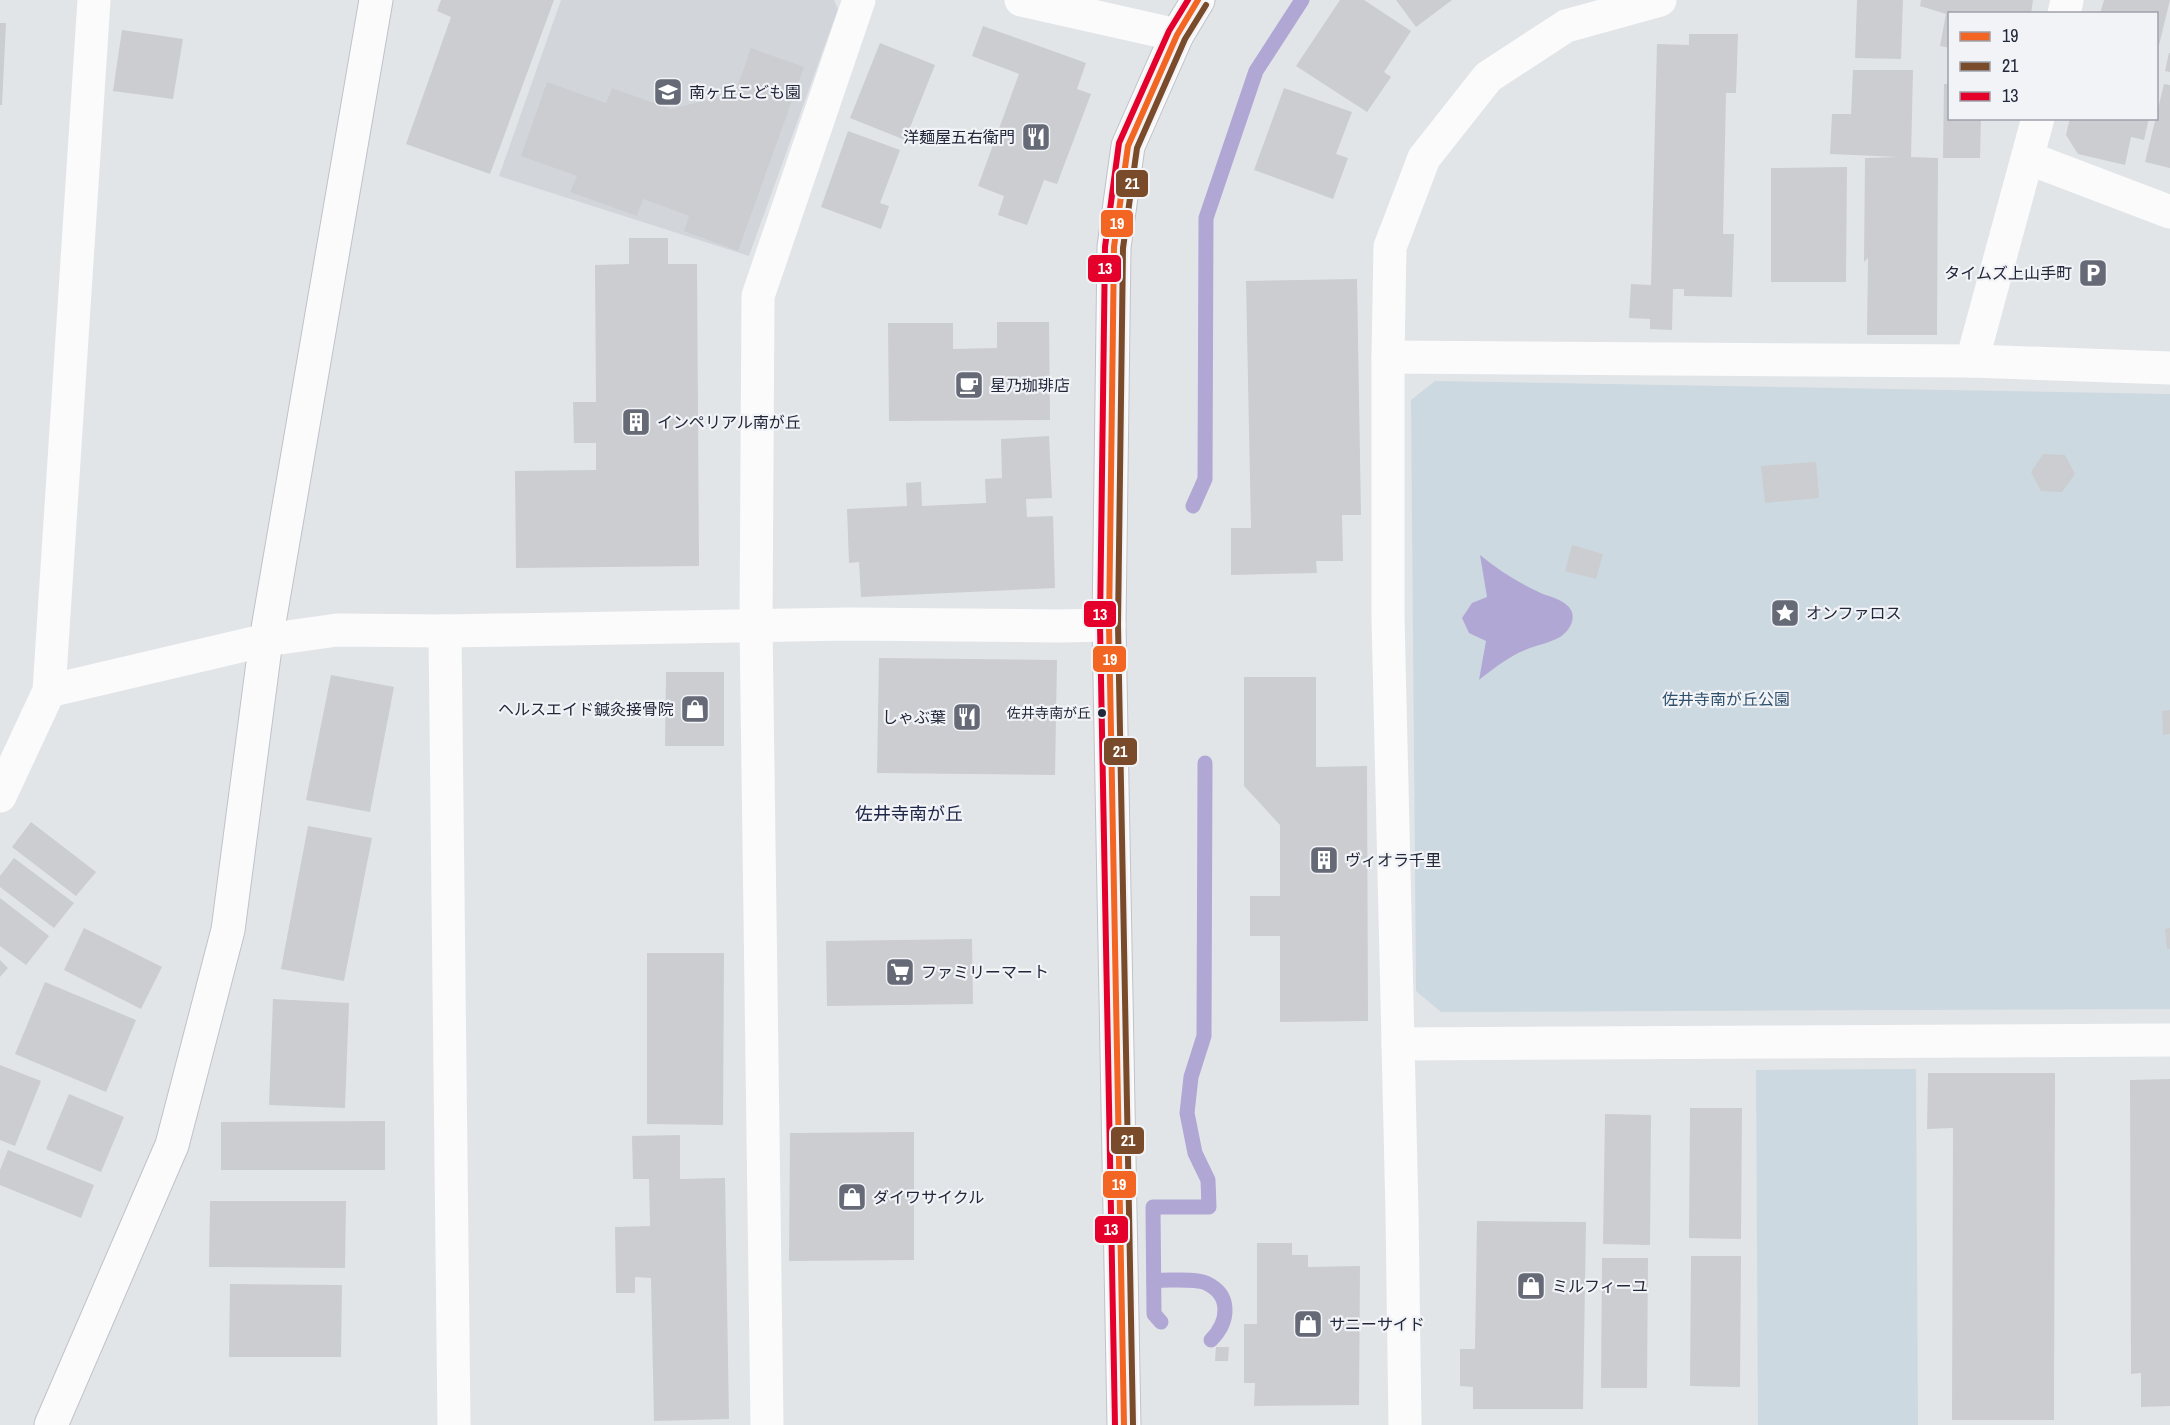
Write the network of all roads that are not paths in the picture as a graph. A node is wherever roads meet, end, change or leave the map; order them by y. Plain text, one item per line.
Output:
1 (94, 0) edge
2 (376, 0) edge
3 (859, 0) edge
4 (1021, 0) edge
5 (1198, 0) edge
6 (1660, 0) edge
7 (1177, 35) junction
8 (2038, 120) edge
9 (2028, 158) junction
10 (2170, 212) edge
11 (1388, 357) junction
12 (1971, 361) junction
13 (2170, 368) edge
14 (756, 625) junction
15 (1109, 625) junction
16 (445, 631) junction
17 (266, 640) junction
18 (49, 691) junction
19 (0, 796) edge
20 (2170, 1040) edge
21 (1398, 1044) junction
22 (51, 1425) edge
23 (454, 1425) edge
24 (767, 1425) edge
25 (1124, 1425) edge
26 (1405, 1425) edge

1 - 18 street
2 - 17 street
3 - 14 street
4 - 7 street
5 - 7 street
6 - 11 street
7 - 15 street
8 - 9 street
9 - 10 street
9 - 12 street
11 - 12 street
11 - 21 street
12 - 13 street
14 - 15 street
14 - 16 street
14 - 24 street
15 - 25 street
16 - 17 street
16 - 23 street
17 - 18 street
17 - 22 street
18 - 19 street
20 - 21 street
21 - 26 street

